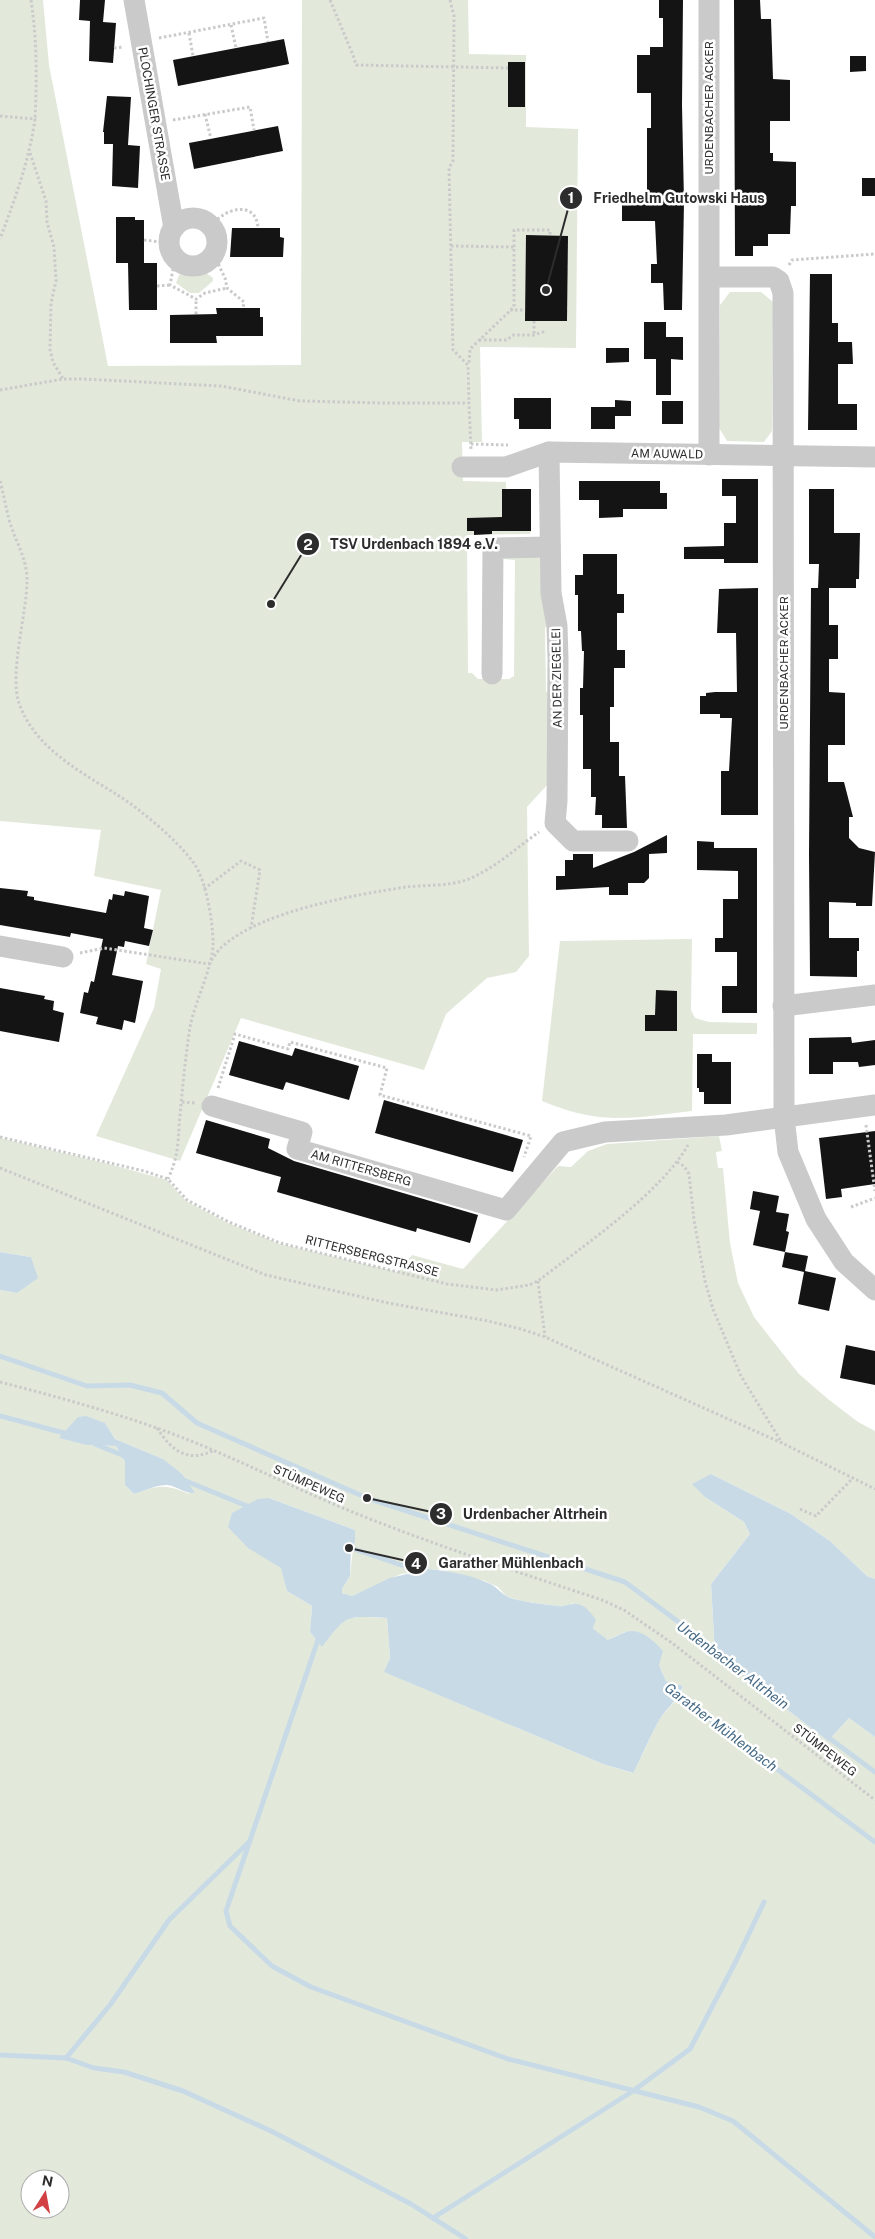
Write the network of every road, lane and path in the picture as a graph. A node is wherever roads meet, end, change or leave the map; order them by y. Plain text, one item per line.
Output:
1 (31, 0) edge
2 (134, 0) edge
3 (330, 0) edge
4 (450, 0) edge
5 (709, 0) edge
6 (231, 25) junction
7 (189, 33) junction
8 (142, 42) junction
9 (268, 42) dead end
10 (236, 48) dead end
11 (194, 56) dead end
12 (453, 66) junction
13 (508, 68) dead end
14 (205, 114) junction
15 (0, 116) edge
16 (35, 119) junction
17 (156, 122) junction
18 (254, 130) dead end
19 (211, 139) dead end
20 (30, 153) junction
21 (211, 227) junction
22 (258, 228) dead end
23 (550, 236) dead end
24 (0, 239) edge
25 (144, 240) dead end
26 (173, 243) junction
27 (451, 246) junction
28 (514, 247) junction
29 (214, 254) junction
30 (875, 254) edge
31 (710, 277) junction
32 (779, 281) junction
33 (170, 284) junction
34 (157, 286) dead end
35 (227, 288) junction
36 (196, 299) junction
37 (243, 308) dead end
38 (510, 310) junction
39 (525, 310) dead end
40 (196, 314) dead end
41 (534, 321) dead end
42 (546, 331) dead end
43 (534, 335) junction
44 (479, 340) junction
45 (468, 365) junction
46 (62, 379) junction
47 (0, 390) edge
48 (469, 402) junction
49 (549, 452) junction
50 (709, 454) junction
51 (783, 456) junction
52 (875, 457) edge
53 (467, 467) joint
54 (0, 480) edge
55 (550, 547) junction
56 (492, 674) dead end
57 (555, 822) junction
58 (628, 841) dead end
59 (204, 889) junction
60 (251, 929) junction
61 (0, 946) edge
62 (63, 957) joint
63 (209, 964) junction
64 (875, 995) edge
65 (783, 1006) junction
66 (212, 1106) joint
67 (869, 1106) edge
68 (784, 1116) junction
69 (698, 1126) junction
70 (0, 1136) edge
71 (527, 1148) dead end
72 (677, 1162) junction
73 (0, 1168) edge
74 (168, 1179) junction
75 (875, 1192) edge
76 (875, 1198) edge
77 (852, 1208) dead end
78 (538, 1281) junction
79 (875, 1290) edge
80 (545, 1337) junction
81 (0, 1382) edge
82 (156, 1428) junction
83 (782, 1443) junction
84 (214, 1450) junction
85 (853, 1478) junction
86 (875, 1489) edge
87 (800, 1508) dead end
88 (875, 1800) edge

1 - 16 path
2 - 8 street, PLOCHINGER STRASSE
3 - 12 path
4 - 12 path
5 - 31 street, URDENBACHER ACKER
6 - 7 path
6 - 9 path
6 - 10 path
7 - 8 path
7 - 11 path
8 - 17 street, PLOCHINGER STRASSE
12 - 13 path
12 - 27 path
14 - 17 path
14 - 18 path
14 - 19 path
15 - 16 path
16 - 20 path
17 - 26 street, PLOCHINGER STRASSE
20 - 24 path
20 - 46 path
21 - 22 path
21 - 26 street
21 - 29 street
23 - 28 path
25 - 26 path
26 - 29 street
26 - 33 path
27 - 28 path
27 - 45 path
28 - 38 path
29 - 35 path
30 - 32 path
31 - 32 street
31 - 50 street, URDENBACHER ACKER
32 - 51 street, URDENBACHER ACKER
33 - 34 path
33 - 36 path
35 - 36 path
35 - 37 path
36 - 40 path
38 - 39 path
38 - 44 path
41 - 43 path
42 - 43 path
43 - 44 path
44 - 45 path
45 - 48 path
46 - 47 path
46 - 48 path
48 - 53 path
49 - 50 street, AM AUWALD
49 - 53 street, AM AUWALD
49 - 55 street, AN DER ZIEGELEI
50 - 51 street, AM AUWALD
51 - 52 street, AM AUWALD
51 - 65 street, URDENBACHER ACKER
54 - 59 path
55 - 56 street
55 - 57 street, AN DER ZIEGELEI
57 - 58 street
57 - 60 path
59 - 60 path
59 - 63 path
60 - 63 path
61 - 62 street
62 - 63 path
63 - 74 path
64 - 65 street
65 - 68 street, URDENBACHER ACKER
66 - 69 street, AM RITTERSBERG
66 - 71 path
67 - 68 street, AM RITTERSBERG
67 - 75 path
68 - 69 street, AM RITTERSBERG
68 - 79 street, URDENBACHER ACKER
69 - 72 path, RITTERSBERGSTRASSE
70 - 74 path, RITTERSBERGSTRASSE
72 - 78 path, RITTERSBERGSTRASSE
72 - 83 path
73 - 80 path
74 - 78 path, RITTERSBERGSTRASSE
76 - 77 path
78 - 80 path
80 - 83 path
81 - 82 path, STÜMPEWEG
82 - 84 path, STÜMPEWEG
82 - 84 path
83 - 85 path
84 - 88 path, STÜMPEWEG
85 - 86 path
85 - 87 path

